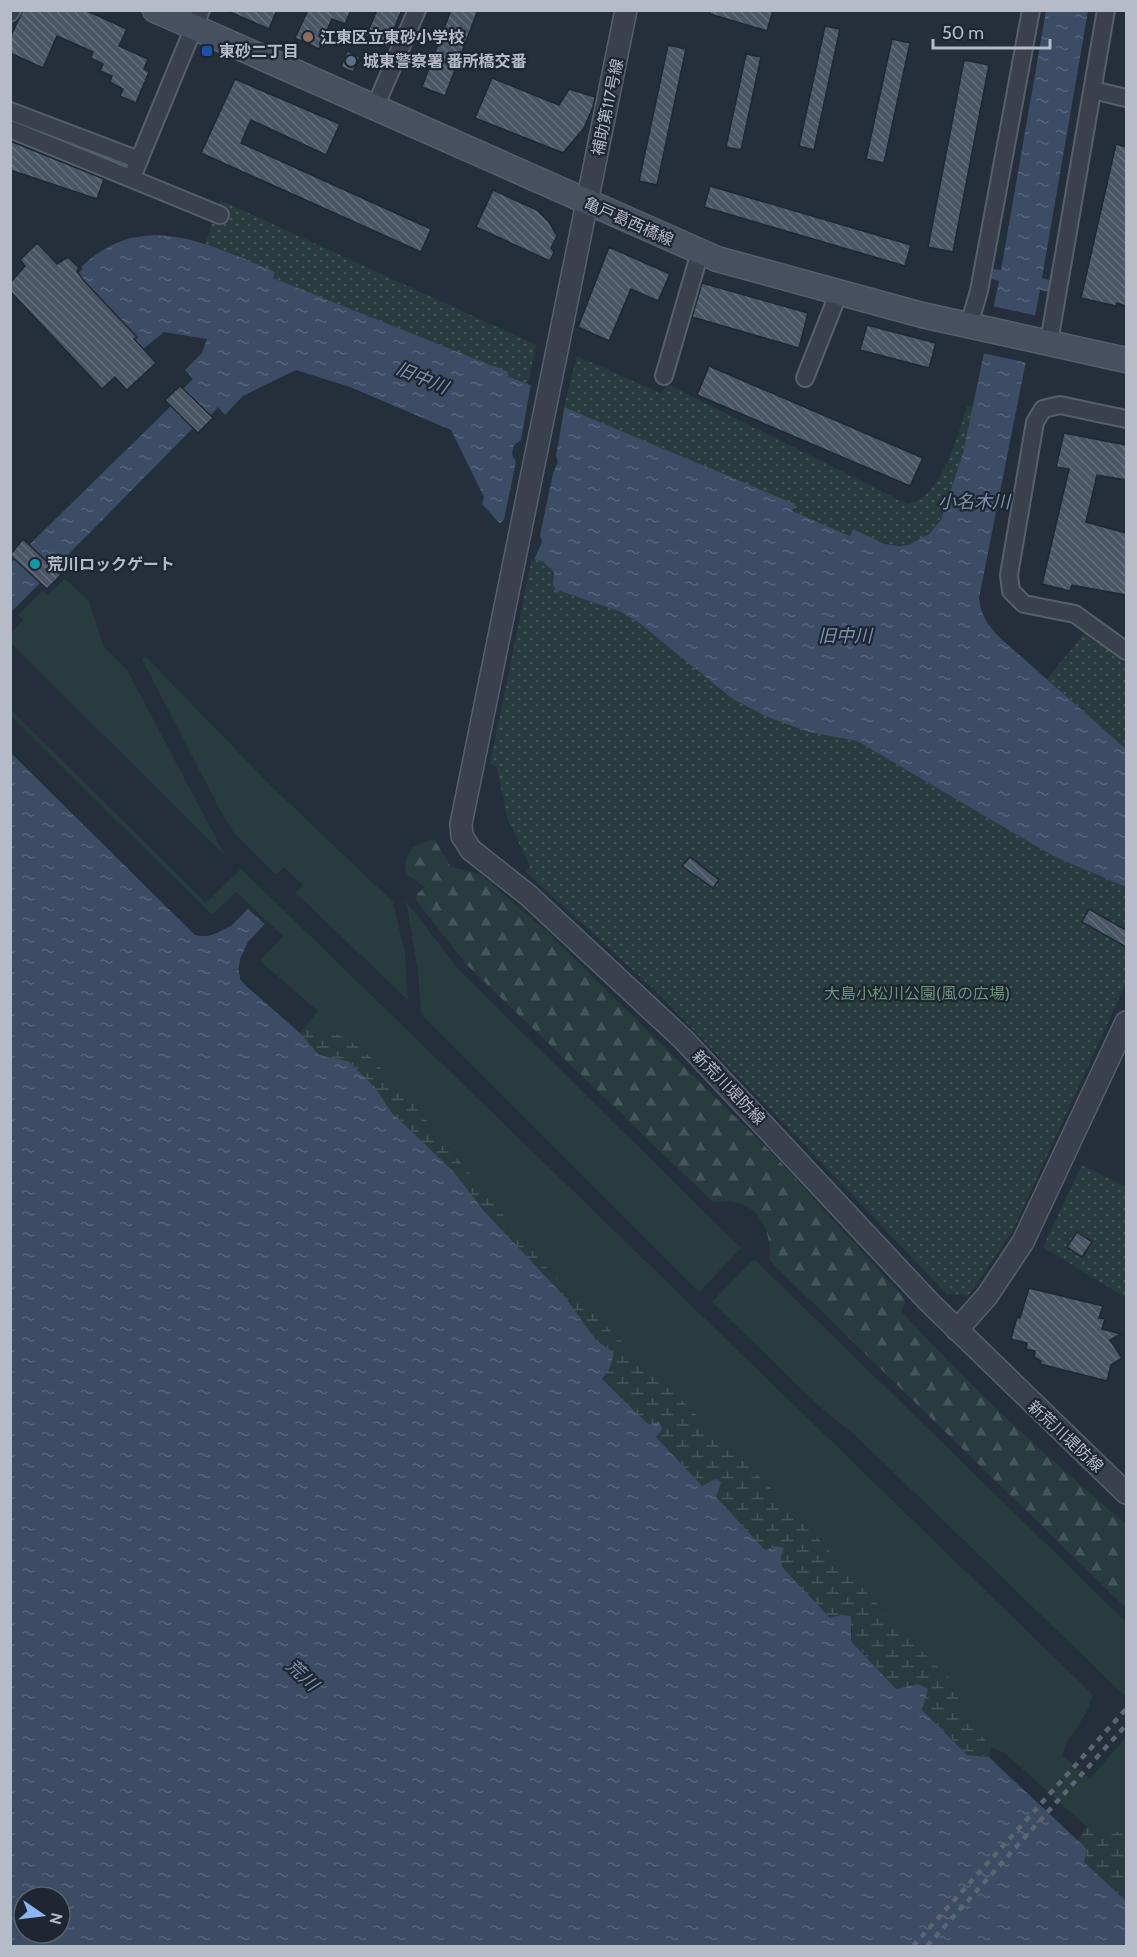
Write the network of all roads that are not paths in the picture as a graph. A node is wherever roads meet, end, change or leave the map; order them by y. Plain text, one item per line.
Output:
1 (155, 10) edge
2 (417, 10) edge
3 (626, 10) edge
4 (1031, 10) edge
5 (1106, 10) edge
6 (197, 19) edge
7 (1093, 90) junction
8 (1126, 98) edge
9 (375, 107) junction
10 (10, 111) edge
11 (10, 129) edge
12 (139, 160) junction
13 (132, 177) junction
14 (587, 203) junction
15 (220, 215) dead end
16 (700, 252) junction
17 (839, 292) junction
18 (972, 326) junction
19 (1046, 342) junction
20 (1126, 360) edge
21 (664, 376) dead end
22 (805, 378) dead end
23 (551, 379) joint
24 (1126, 419) edge
25 (1126, 651) edge
26 (1126, 1024) edge
27 (957, 1330) junction
28 (1126, 1493) edge

1 - 6 main road, 亀戸葛西橋線
2 - 9 street
3 - 14 street, 補助第117号線
4 - 18 street
5 - 7 street
6 - 9 main road, 亀戸葛西橋線
6 - 12 street
7 - 8 street
7 - 19 street
9 - 14 main road, 亀戸葛西橋線
10 - 12 street
11 - 13 street
12 - 13 street
13 - 15 street
14 - 16 main road, 亀戸葛西橋線
14 - 23 street, 補助第117号線
16 - 17 main road, 亀戸葛西橋線
16 - 21 street
17 - 18 main road, 亀戸葛西橋線
17 - 22 street
18 - 19 main road, 亀戸葛西橋線
19 - 20 main road, 亀戸葛西橋線
23 - 27 street, 新荒川堤防線
24 - 25 street
26 - 27 street
27 - 28 street, 新荒川堤防線

